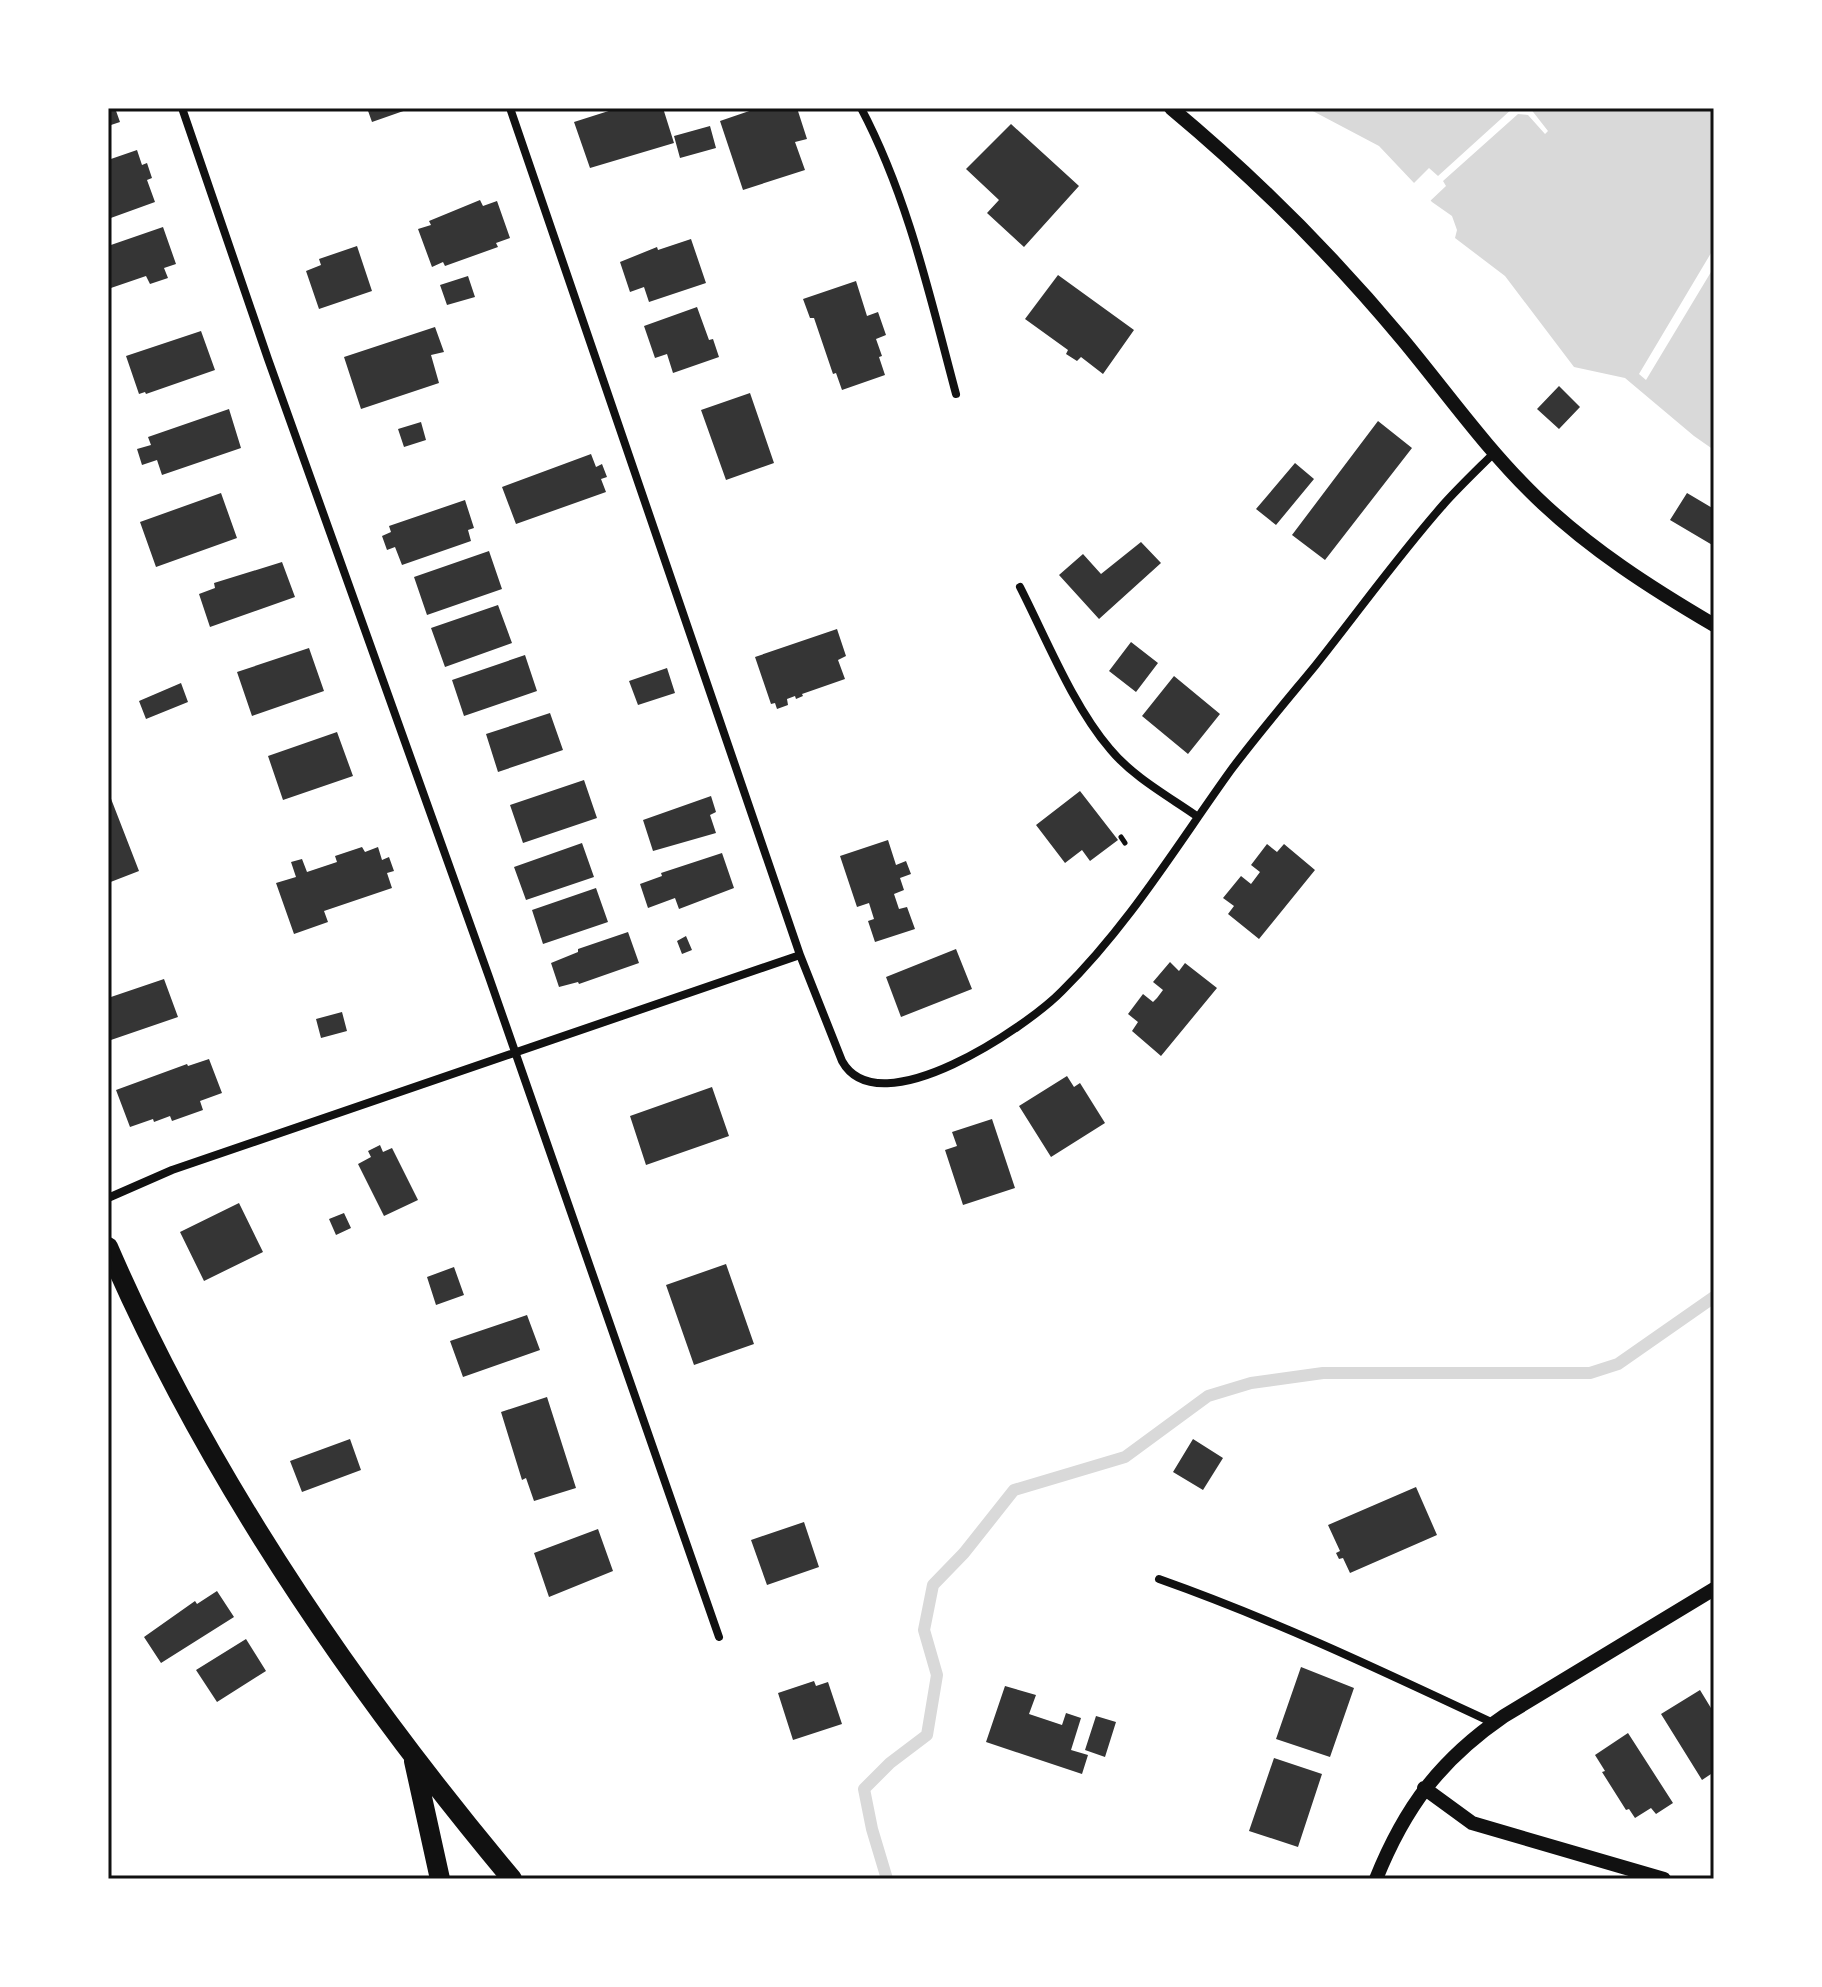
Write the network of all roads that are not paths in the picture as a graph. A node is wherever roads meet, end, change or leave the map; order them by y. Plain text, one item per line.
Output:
1 (182, 108) edge
2 (510, 108) edge
3 (861, 108) edge
4 (1171, 108) edge
5 (956, 394) dead end
6 (1494, 453) junction
7 (1020, 587) dead end
8 (1714, 625) edge
9 (1198, 817) junction
10 (800, 955) junction
11 (514, 1052) junction
12 (108, 1198) edge
13 (108, 1247) edge
14 (1159, 1579) dead end
15 (1714, 1589) edge
16 (719, 1637) dead end
17 (1493, 1723) junction
18 (412, 1753) junction
19 (1424, 1788) junction
20 (440, 1879) edge
21 (512, 1879) edge
22 (1376, 1879) edge
23 (1664, 1879) edge

1 - 11 street
2 - 10 street
3 - 5 street
4 - 6 street
6 - 8 street
6 - 9 street
7 - 9 street
9 - 10 street
10 - 11 street
11 - 12 street
11 - 16 street
13 - 18 main road
14 - 17 street
15 - 17 street
17 - 19 street
18 - 20 main road
18 - 21 main road
19 - 22 street
19 - 23 street

